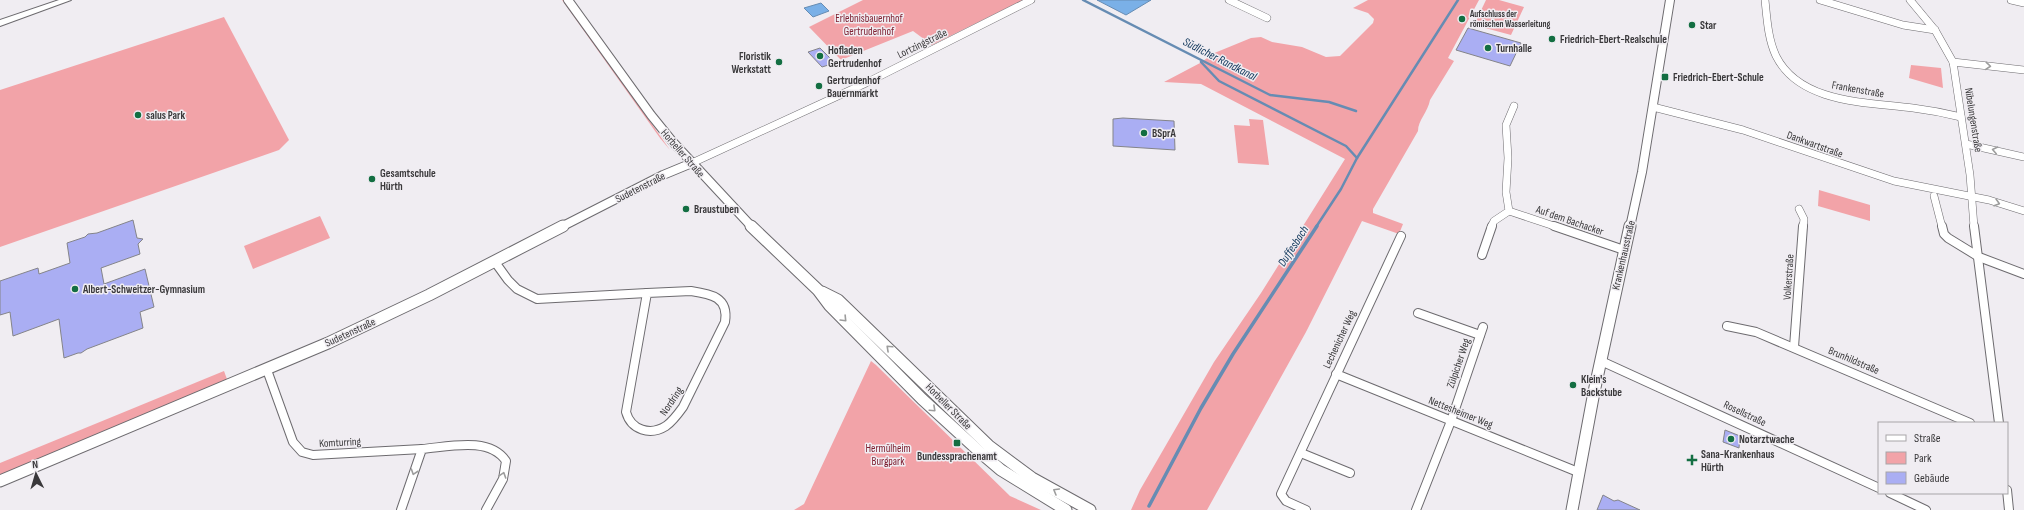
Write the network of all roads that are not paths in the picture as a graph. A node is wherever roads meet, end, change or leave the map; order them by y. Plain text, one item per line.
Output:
1 (67, 0) edge
2 (568, 0) edge
3 (1030, 0) edge
4 (1229, 0) edge
5 (1670, 0) edge
6 (1765, 0) edge
7 (1820, 0) edge
8 (1910, 0) edge
9 (2011, 0) edge
10 (2024, 3) edge
11 (1267, 18) dead end
12 (0, 23) edge
13 (1935, 30) junction
14 (1953, 62) junction
15 (2024, 70) edge
16 (1514, 106) dead end
17 (1653, 107) junction
18 (1961, 117) junction
19 (1966, 144) junction
20 (2024, 157) edge
21 (692, 163) junction
22 (1934, 196) dead end
23 (1970, 197) junction
24 (1799, 209) dead end
25 (1509, 211) junction
26 (2024, 211) edge
27 (1401, 236) dead end
28 (1624, 250) junction
29 (1482, 255) dead end
30 (1979, 257) junction
31 (495, 262) junction
32 (2024, 274) edge
33 (818, 290) junction
34 (647, 293) junction
35 (1418, 313) dead end
36 (1727, 326) dead end
37 (1794, 347) junction
38 (1601, 360) junction
39 (267, 370) junction
40 (1336, 374) junction
41 (1451, 420) junction
42 (1968, 422) edge
43 (1999, 422) edge
44 (422, 449) junction
45 (1301, 453) junction
46 (1578, 472) junction
47 (1350, 473) dead end
48 (0, 481) edge
49 (1878, 488) edge
50 (1892, 494) edge
51 (2007, 494) edge
52 (401, 510) edge
53 (486, 510) edge
54 (1066, 510) edge
55 (1090, 510) edge
56 (1306, 510) edge
57 (1416, 510) edge
58 (1572, 510) edge
59 (1926, 510) edge
60 (2009, 510) edge

1 - 12 main road
2 - 21 street, Horbeller Straße
3 - 21 street, Lortzingstraße
4 - 11 street
5 - 17 street, Krankenhausstraße
6 - 18 street, Frankenstraße
7 - 13 street
8 - 13 street, Nibelungenstraße
9 - 10 street
13 - 14 street, Nibelungenstraße
14 -> 15 street
14 - 18 street, Nibelungenstraße
16 - 25 street
17 - 23 street, Dankwartstraße
17 - 28 street, Krankenhausstraße
18 - 19 street, Nibelungenstraße
20 -> 19 street
19 - 23 street, Nibelungenstraße
21 - 31 street, Sudetenstraße
21 - 33 street, Horbeller Straße
22 - 30 street
23 -> 26 street, Dankwartstraße
23 - 30 street, Nibelungenstraße
24 - 37 street, Volkerstraße
25 - 28 street, Auf dem Bachacker
25 - 29 street
27 - 40 street, Lechenicher Weg
28 - 38 street, Krankenhausstraße
30 - 32 street
30 - 43 street, Nibelungenstraße
31 - 34 street, Nordring
31 - 39 street, Sudetenstraße
33 -> 54 street, Horbeller Straße
55 -> 33 street, Horbeller Straße
34 - 34 street, Nordring
35 - 41 street, Zülpicher Weg
36 - 37 street, Brunhildstraße
37 - 42 street, Brunhildstraße
38 - 46 street, Krankenhausstraße
38 - 49 street, Rosellstraße
39 - 44 street, Komturring
39 - 48 street, Sudetenstraße
40 - 41 street, Nettesheimer Weg
40 - 45 street, Lechenicher Weg
41 - 46 street, Nettesheimer Weg
41 - 57 street
44 -> 52 street
53 -> 44 street, Komturring
45 - 47 street
45 - 56 street, Lechenicher Weg
46 - 58 street, Krankenhausstraße
50 - 59 street
51 - 60 street

